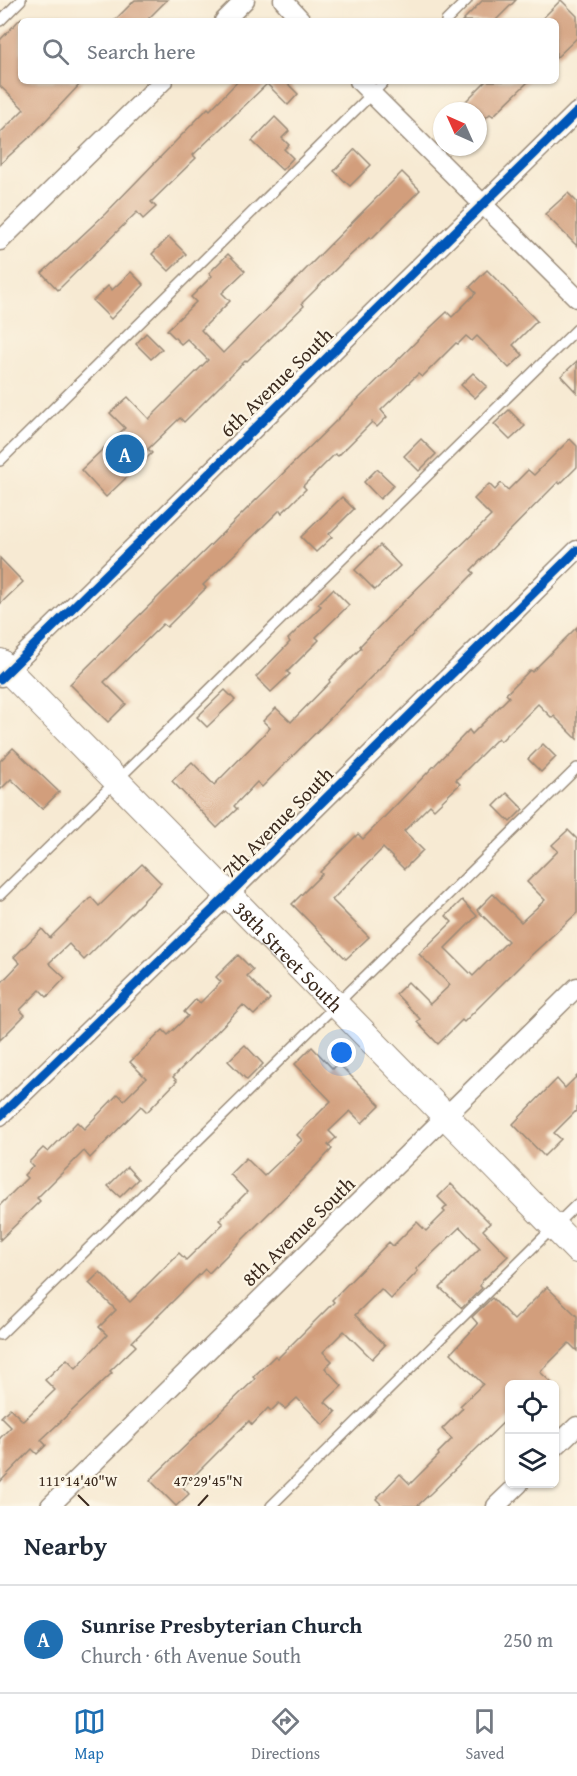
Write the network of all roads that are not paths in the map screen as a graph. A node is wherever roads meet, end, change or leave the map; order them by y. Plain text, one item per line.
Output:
1 (21, 0) edge
2 (245, 0) edge
3 (283, 0) edge
4 (467, 0) edge
5 (227, 18) edge
6 (300, 18) edge
7 (449, 18) edge
8 (0, 21) edge
9 (160, 84) edge
10 (365, 88) edge
11 (577, 112) edge
12 (483, 205) junction
13 (0, 241) edge
14 (577, 298) edge
15 (577, 329) edge
16 (0, 461) edge
17 (577, 550) edge
18 (3, 671) edge
19 (577, 768) edge
20 (117, 780) junction
21 (229, 894) junction
22 (0, 895) edge
23 (577, 987) edge
24 (337, 1004) junction
25 (0, 1116) edge
26 (447, 1117) junction
27 (577, 1204) edge
28 (554, 1226) junction
29 (577, 1250) edge
30 (0, 1335) edge
31 (577, 1426) edge
32 (559, 1444) edge
33 (515, 1488) edge
34 (50, 1506) edge
35 (271, 1506) edge
36 (496, 1506) edge

1 - 8 lane
2 - 5 street
3 - 6 street
4 - 7 lane
9 - 13 street
10 - 12 street
10 - 16 lane
11 - 12 street, 6th Avenue South
12 - 14 street
12 - 18 street, 6th Avenue South
15 - 20 lane
17 - 21 street, 7th Avenue South
18 - 20 main road, 38th Street South
19 - 24 lane
20 - 21 main road, 38th Street South
20 - 22 lane
21 - 24 main road, 38th Street South
21 - 25 street, 7th Avenue South
23 - 26 street, 8th Avenue South
24 - 26 main road, 38th Street South
24 - 30 lane
26 - 28 main road, 38th Street South
26 - 34 street, 8th Avenue South
27 - 28 lane
28 - 29 main road, 38th Street South
28 - 35 lane
31 - 32 street
33 - 36 street

